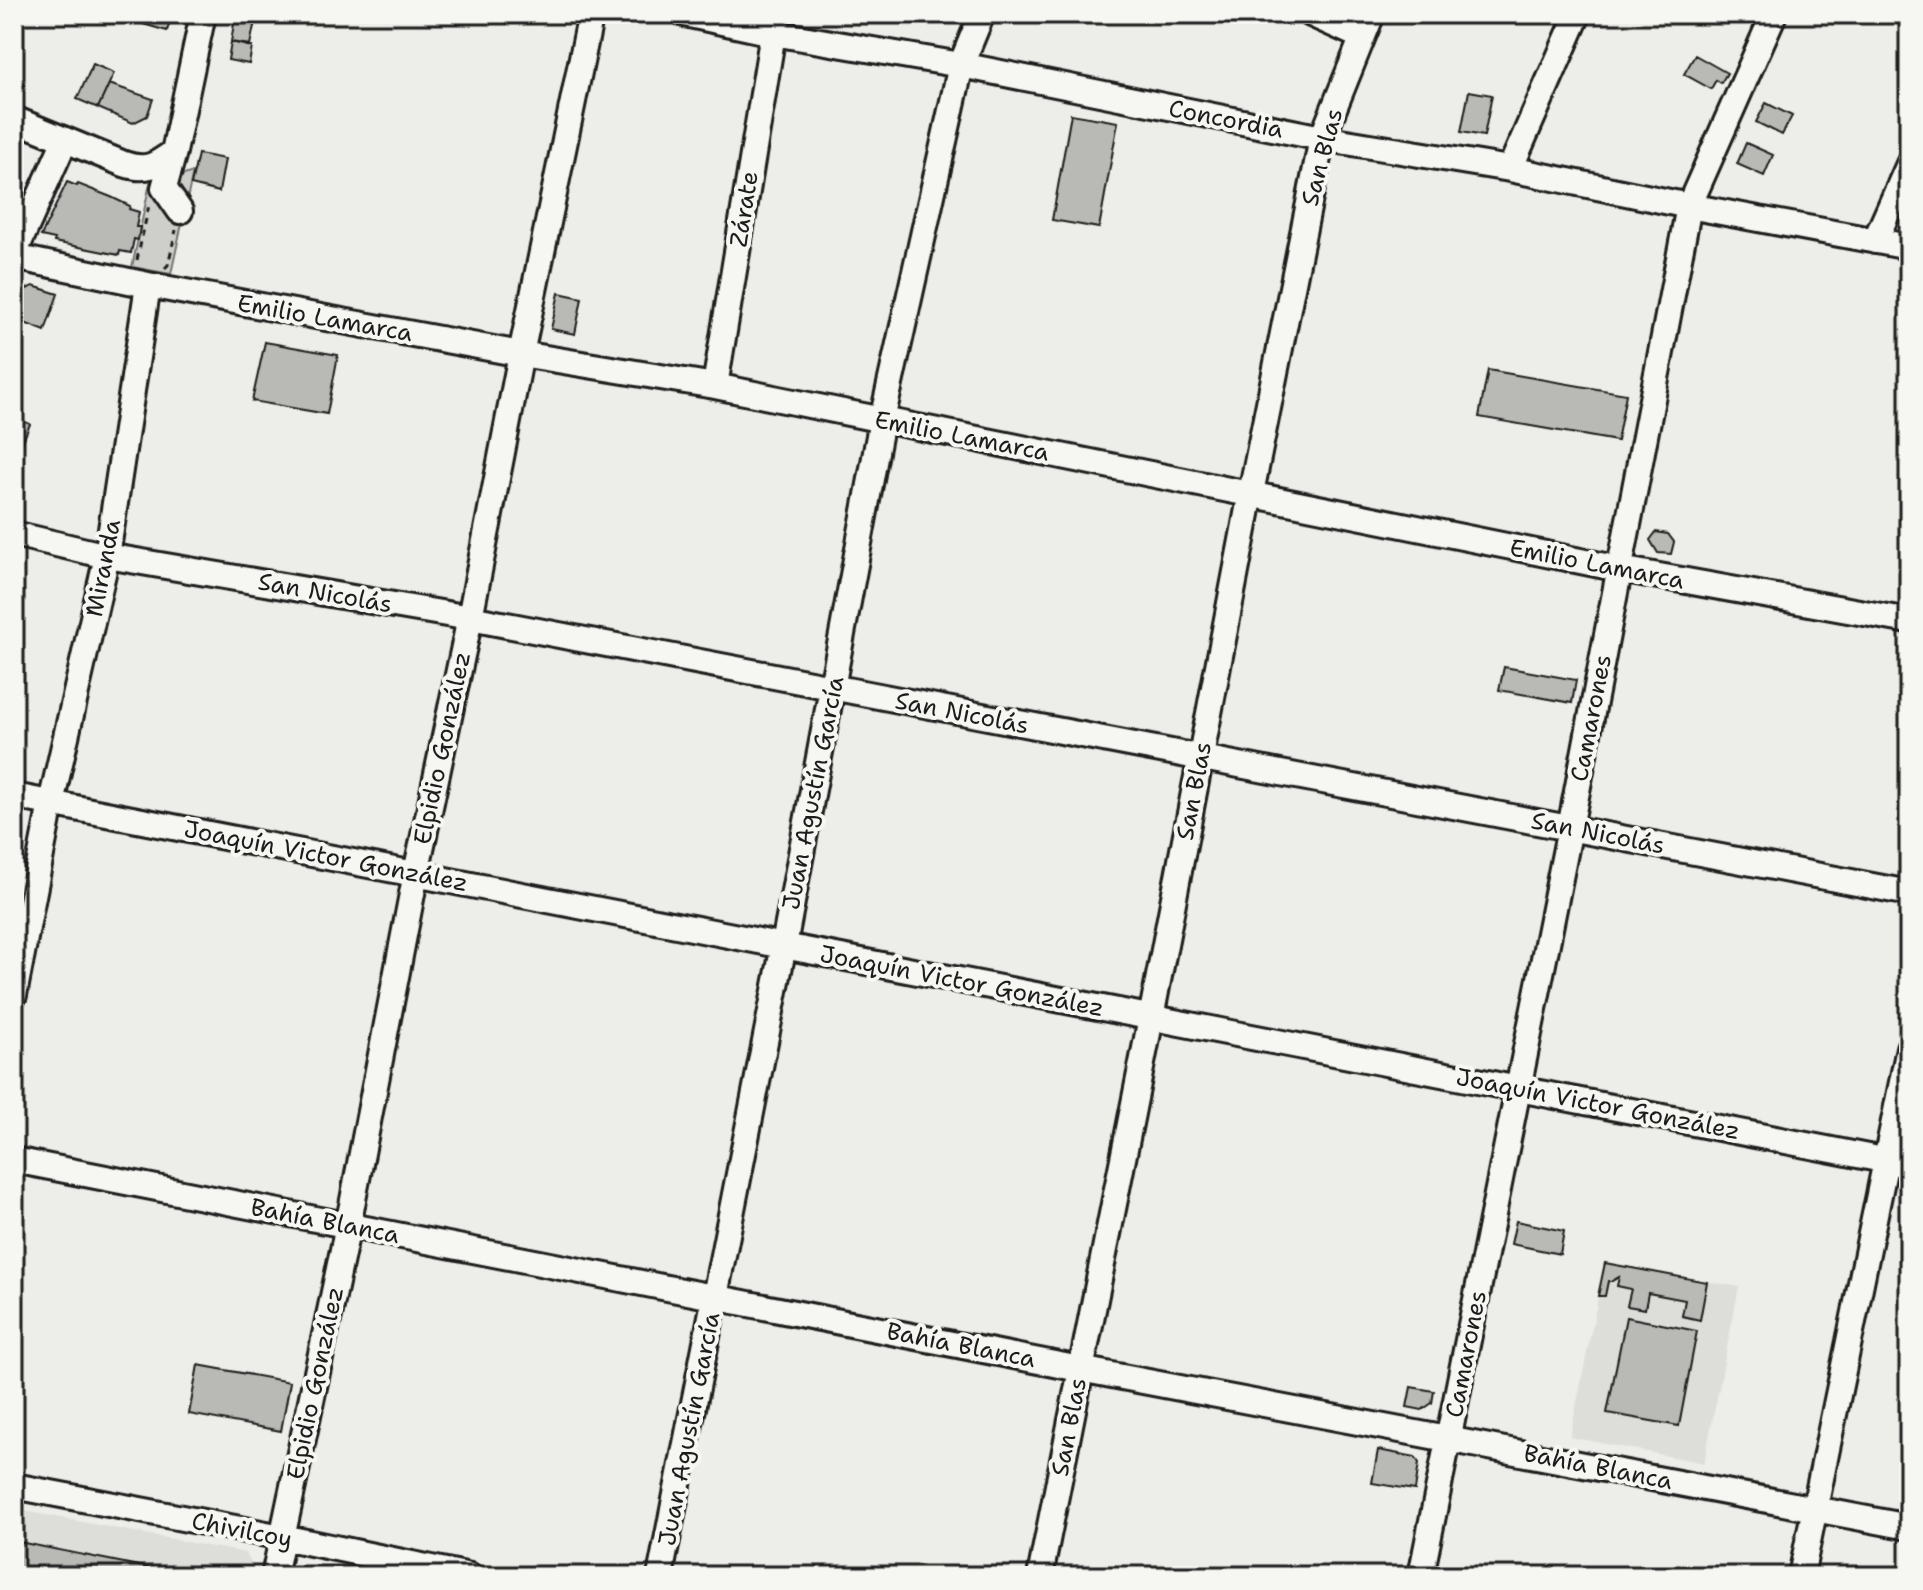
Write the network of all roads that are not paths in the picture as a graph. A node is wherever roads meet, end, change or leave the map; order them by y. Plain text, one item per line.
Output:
1 (203, 14) edge
2 (591, 14) edge
3 (685, 14) edge
4 (982, 14) edge
5 (1311, 14) edge
6 (1372, 14) edge
7 (1578, 14) edge
8 (1774, 14) edge
9 (773, 33) junction
10 (1362, 37) junction
11 (961, 65) junction
12 (14, 119) edge
13 (1322, 138) junction
14 (65, 140) junction
15 (174, 152) junction
16 (1909, 164) edge
17 (1510, 169) junction
18 (1689, 206) junction
19 (180, 211) road end
20 (1875, 241) junction
21 (1909, 247) edge
22 (14, 255) edge
23 (138, 283) junction
24 (521, 354) junction
25 (715, 386) junction
26 (882, 420) junction
27 (1251, 493) junction
28 (14, 534) edge
29 (107, 556) junction
30 (1620, 569) junction
31 (470, 618) junction
32 (1909, 621) edge
33 (833, 689) junction
34 (1200, 757) junction
35 (14, 796) edge
36 (51, 803) junction
37 (1570, 828) junction
38 (416, 873) junction
39 (1909, 893) edge
40 (784, 945) junction
41 (14, 995) edge
42 (1151, 1018) junction
43 (1909, 1048) edge
44 (1518, 1089) junction
45 (14, 1160) edge
46 (1898, 1163) edge
47 (348, 1226) junction
48 (715, 1297) junction
49 (1080, 1369) junction
50 (1449, 1439) junction
51 (14, 1486) edge
52 (1815, 1508) junction
53 (1909, 1527) edge
54 (282, 1537) junction
55 (274, 1576) edge
56 (470, 1576) edge
57 (660, 1576) edge
58 (1040, 1576) edge
59 (1421, 1576) edge
60 (1801, 1576) edge

1 - 15 street
2 - 24 street, Elpidio González
3 - 9 street, Concordia
4 - 11 street, Juan Agustín García
5 - 10 street
6 - 10 street, San Blas
7 - 17 street
8 - 18 street, Camarones
9 - 11 street, Concordia
9 - 25 street, Zárate
10 - 13 street, San Blas
11 - 13 street, Concordia
11 - 26 street, Juan Agustín García
12 - 14 street
13 - 17 street, Concordia
13 - 27 street, San Blas
14 - 15 street
14 - 22 street
15 - 19 street
16 - 20 street
17 - 18 street, Concordia
18 - 20 street, Concordia
18 - 30 street, Camarones
20 - 21 street, Concordia
22 - 23 street, Emilio Lamarca
23 - 24 street, Emilio Lamarca
23 - 29 street, Miranda
24 - 25 street, Emilio Lamarca
24 - 31 street, Elpidio González
25 - 26 street, Emilio Lamarca
26 - 27 street, Emilio Lamarca
26 - 33 street, Juan Agustín García
27 - 30 street, Emilio Lamarca
27 - 34 street, San Blas
28 - 29 street, San Nicolás
29 - 31 street, San Nicolás
29 - 36 street, Miranda
30 - 32 street, Emilio Lamarca
30 - 37 street, Camarones
31 - 33 street, San Nicolás
31 - 38 street, Elpidio González
33 - 34 street, San Nicolás
33 - 40 street, Juan Agustín García
34 - 37 street, San Nicolás
34 - 42 street, San Blas
35 - 36 street, Joaquín Victor González
36 - 38 street, Joaquín Victor González
36 - 41 street, Miranda
37 - 39 street, San Nicolás
37 - 44 street, Camarones
38 - 40 street, Joaquín Victor González
38 - 47 street, Elpidio González
40 - 42 street, Joaquín Victor González
40 - 48 street, Juan Agustín García
42 - 44 street, Joaquín Victor González
42 - 49 street, San Blas
43 - 46 street
44 - 46 street, Joaquín Victor González
44 - 50 street, Camarones
45 - 47 street, Bahía Blanca
46 - 52 street
47 - 48 street, Bahía Blanca
47 - 54 street, Elpidio González
48 - 49 street, Bahía Blanca
48 - 57 street, Juan Agustín García
49 - 50 street, Bahía Blanca
49 - 58 street, San Blas
50 - 52 street, Bahía Blanca
50 - 59 street, Camarones
51 - 54 street, Chivilcoy
52 - 53 street, Bahía Blanca
52 - 60 street
54 - 55 street, Elpidio González
54 - 56 street, Chivilcoy

